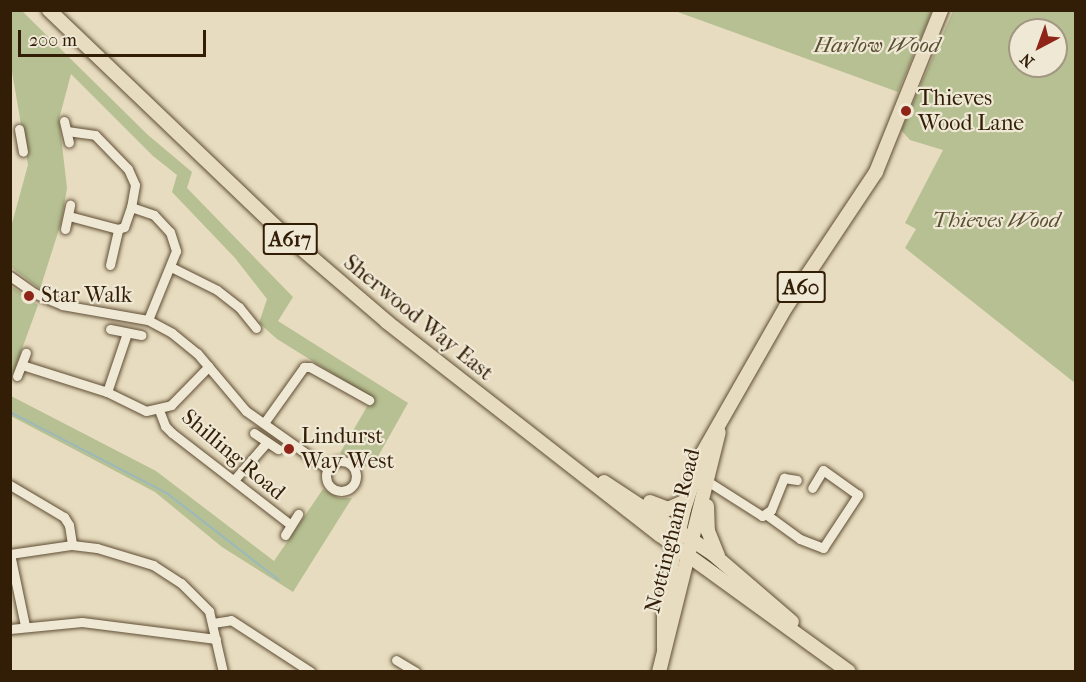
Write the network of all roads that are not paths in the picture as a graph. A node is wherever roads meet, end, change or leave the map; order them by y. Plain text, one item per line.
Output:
1 (49, 10) edge
2 (941, 10) edge
3 (64, 121) dead end
4 (19, 129) dead end
5 (67, 131) junction
6 (69, 142) dead end
7 (10, 145) edge
8 (70, 205) dead end
9 (132, 207) junction
10 (69, 216) junction
11 (65, 229) dead end
12 (118, 229) junction
13 (113, 254) junction
14 (124, 256) dead end
15 (110, 265) dead end
16 (171, 267) junction
17 (10, 276) edge
18 (148, 320) junction
19 (256, 328) dead end
20 (110, 329) dead end
21 (127, 333) junction
22 (141, 336) dead end
23 (26, 353) dead end
24 (21, 365) junction
25 (209, 366) junction
26 (17, 376) dead end
27 (106, 392) junction
28 (369, 400) dead end
29 (159, 410) junction
30 (264, 423) junction
31 (254, 433) dead end
32 (267, 442) junction
33 (278, 449) dead end
34 (328, 469) dead end
35 (585, 474) junction
36 (699, 478) junction
37 (234, 480) junction
38 (797, 480) dead end
39 (10, 485) edge
40 (812, 488) dead end
41 (624, 494) junction
42 (686, 501) junction
43 (298, 513) dead end
44 (767, 514) junction
45 (291, 525) junction
46 (285, 535) dead end
47 (684, 543) junction
48 (72, 545) junction
49 (10, 554) edge
50 (718, 558) junction
51 (213, 622) junction
52 (25, 626) junction
53 (10, 629) edge
54 (216, 639) junction
55 (819, 648) junction
56 (664, 649) junction
57 (396, 660) dead end
58 (223, 672) edge
59 (312, 672) edge
60 (416, 672) edge
61 (659, 672) edge
62 (849, 672) edge

1 - 35 highway, Sherwood Way East / A617
2 - 36 highway, Nottingham Road / A60
3 - 5 street
4 - 7 street
5 - 6 street
5 - 9 street
8 - 10 street
9 - 12 street
9 - 16 street
10 - 11 street
10 - 12 street
12 - 13 street
13 - 14 street
13 - 15 street
16 - 18 street
16 - 19 street
17 - 18 street
18 - 25 street
20 - 21 street
21 - 22 street
21 - 27 street
23 - 24 street
24 - 26 street
24 - 27 street, Shilling Road
25 - 29 street
25 - 30 street
27 - 29 street, Shilling Road
28 - 30 street
29 - 37 street, Shilling Road
30 - 34 street
31 - 32 street
32 - 33 street
32 - 37 street
35 - 41 highway, Sherwood Way East / A617
35 - 47 highway, Sherwood Way East / A617
36 - 42 highway, Nottingham Road / A60
36 - 44 street
36 - 47 highway, Nottingham Road / A60
36 - 50 highway
37 - 45 street, Shilling Road
38 - 44 street
39 - 48 street
40 - 44 street
41 - 42 highway
41 - 47 highway
42 - 47 highway, Nottingham Road / A60
43 - 45 street, Shilling Road
45 - 46 street, Shilling Road
47 - 50 highway, A617
47 - 55 highway, A617
47 - 56 highway, Nottingham Road / A60
47 - 56 highway, Nottingham Road / A60
48 - 49 street
48 - 51 street
49 - 52 street
50 - 55 highway, A617
51 - 54 street
51 - 59 street
52 - 53 street
52 - 54 street
54 - 58 street
55 - 62 highway, A617
56 - 61 highway, Nottingham Road / A60
57 - 60 street

